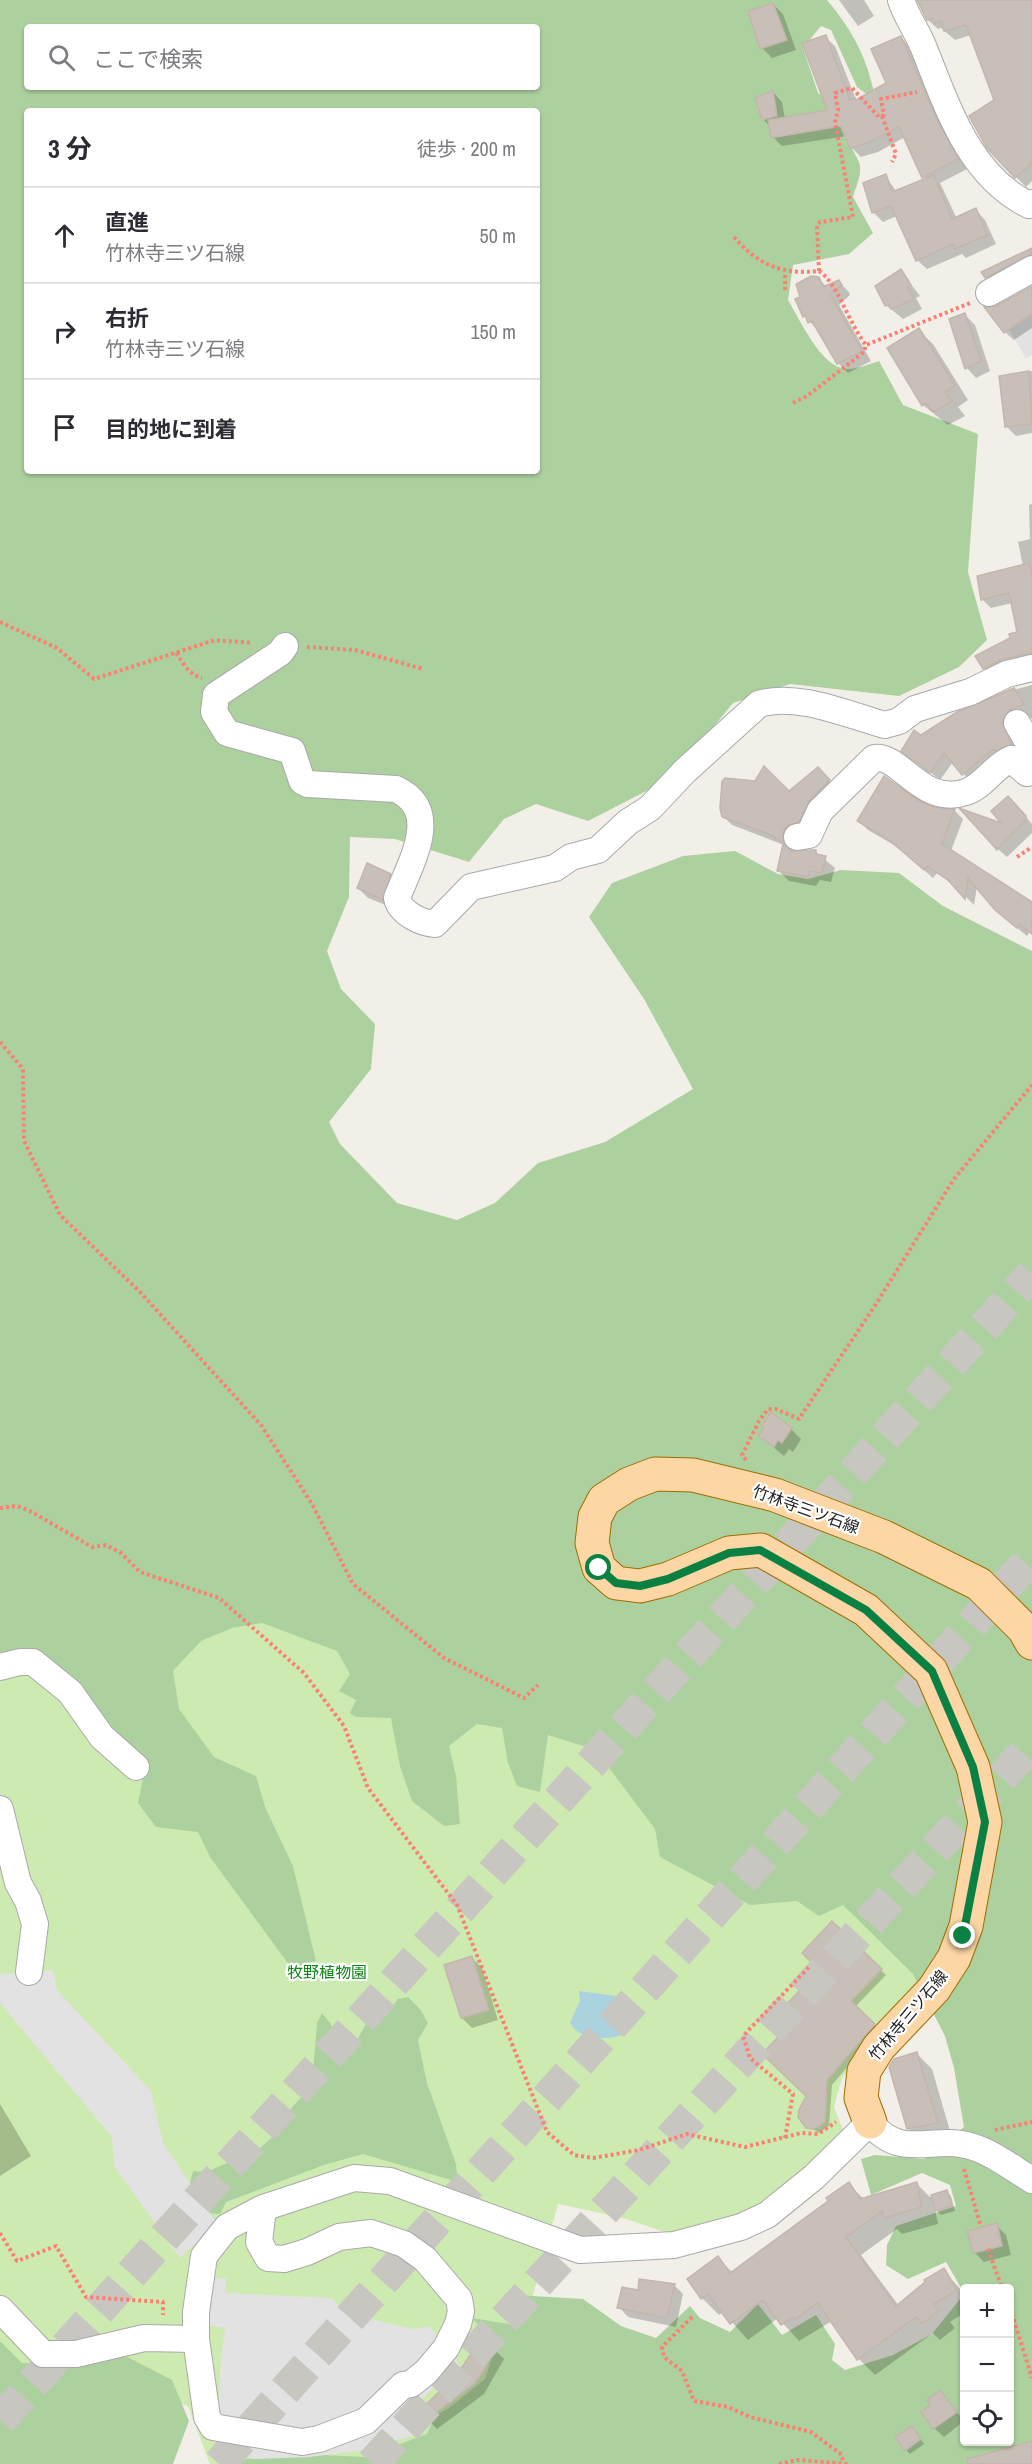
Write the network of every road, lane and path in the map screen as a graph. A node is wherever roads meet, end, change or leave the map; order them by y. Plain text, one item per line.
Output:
1 (902, 0) edge
2 (938, 84) junction
3 (882, 116) junction
4 (892, 162) dead end
5 (1032, 203) edge
6 (734, 237) dead end
7 (1032, 269) edge
8 (819, 271) junction
9 (785, 272) junction
10 (785, 290) dead end
11 (989, 293) joint
12 (866, 345) junction
13 (793, 403) dead end
14 (0, 622) edge
15 (285, 646) junction
16 (176, 652) junction
17 (1032, 668) edge
18 (423, 669) dead end
19 (221, 692) junction
20 (1017, 723) dead end
21 (1032, 749) edge
22 (1032, 772) edge
23 (797, 837) dead end
24 (1032, 847) edge
25 (1017, 857) dead end
26 (0, 1042) edge
27 (1032, 1085) edge
28 (750, 1464) dead end
29 (0, 1508) edge
30 (1032, 1643) edge
31 (0, 1667) edge
32 (538, 1685) dead end
33 (136, 1767) dead end
34 (0, 1809) edge
35 (809, 1967) dead end
36 (29, 1972) dead end
37 (867, 2117) junction
38 (784, 2138) junction
39 (957, 2144) junction
40 (1032, 2180) edge
41 (263, 2208) junction
42 (981, 2228) dead end
43 (0, 2233) edge
44 (988, 2249) dead end
45 (1000, 2284) edge
46 (0, 2309) edge
47 (692, 2317) dead end
48 (1014, 2321) edge
49 (196, 2330) junction
50 (1032, 2378) edge
51 (843, 2462) junction
52 (779, 2464) edge
53 (848, 2464) edge

1 - 2 street
2 - 3 path
2 - 5 street
3 - 4 path
3 - 8 path
6 - 9 path
7 - 11 street
8 - 9 path
8 - 12 path
9 - 10 path
11 - 12 path
12 - 13 path
14 - 16 path
15 - 16 path
15 - 18 path
15 - 19 street
16 - 19 path
17 - 19 street
20 - 21 street
22 - 23 street
24 - 25 path
26 - 32 path
27 - 28 path
29 - 38 path
30 - 37 main road, 竹林寺三ツ石線
31 - 33 street
34 - 36 street
35 - 38 path
37 - 38 path
37 - 39 street
37 - 41 street
39 - 40 street
39 - 42 path
41 - 49 street
41 - 49 street
43 - 49 path
44 - 45 path
46 - 49 street
47 - 51 path
48 - 50 path
51 - 52 path
51 - 53 path

